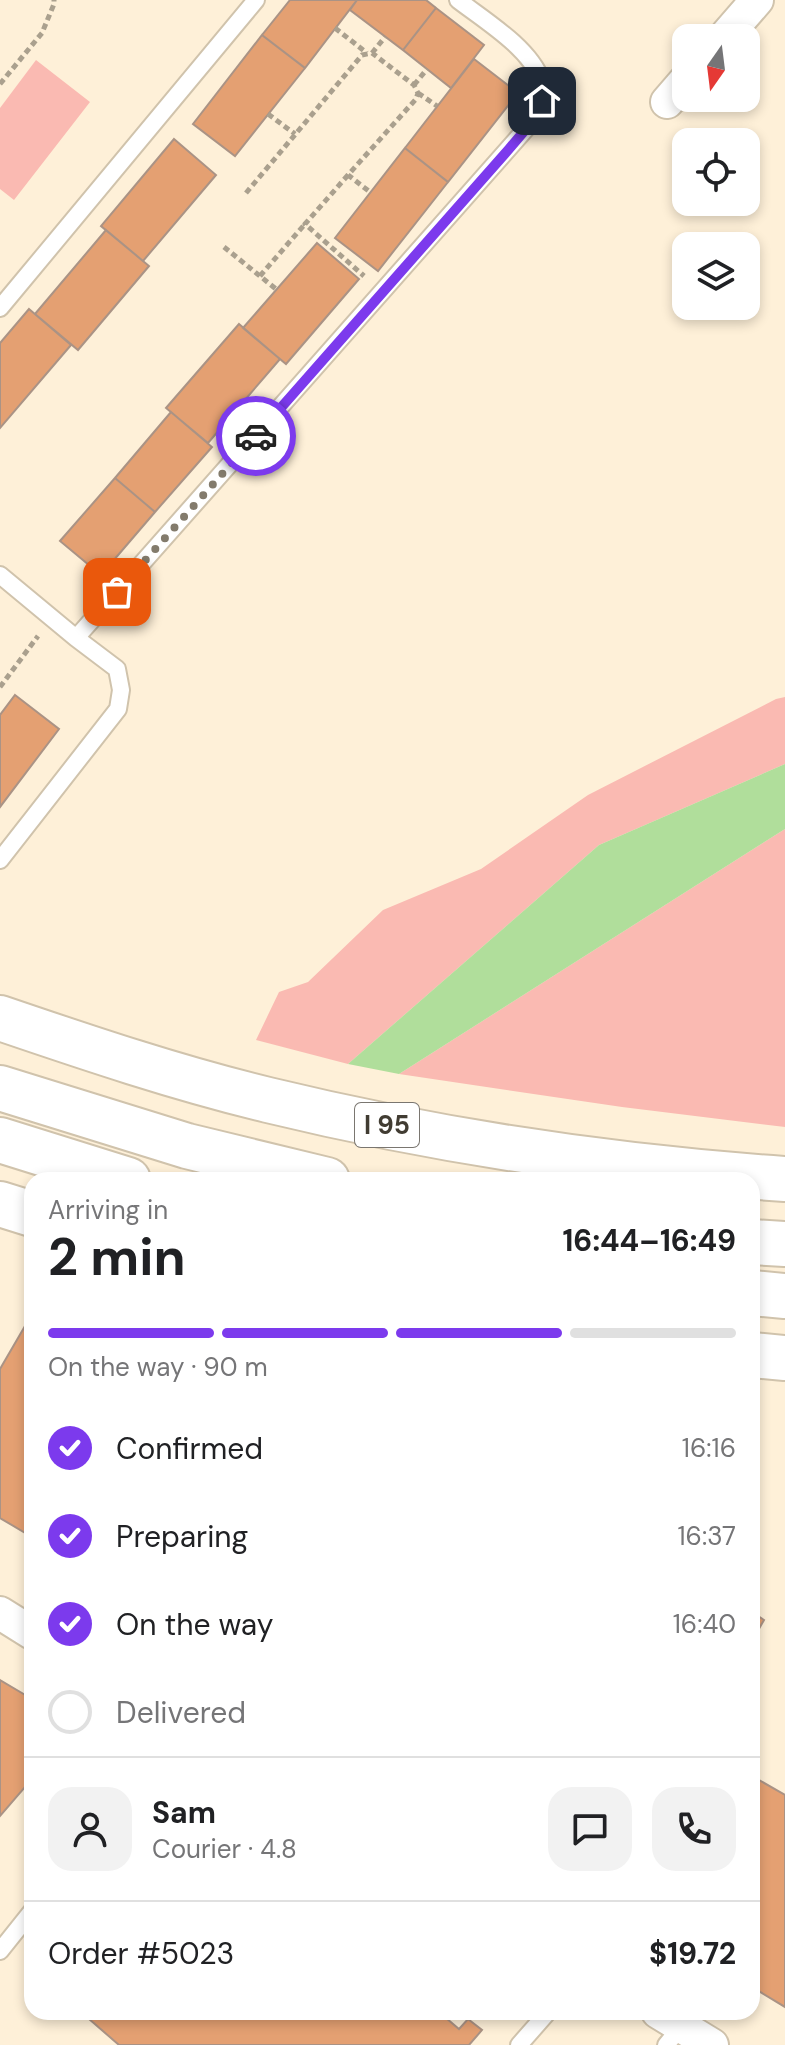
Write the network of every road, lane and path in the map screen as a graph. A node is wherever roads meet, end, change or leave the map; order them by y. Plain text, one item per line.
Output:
1 (54, 0) edge
2 (256, 0) edge
3 (458, 0) edge
4 (757, 0) edge
5 (736, 24) edge
6 (335, 28) dead end
7 (385, 37) dead end
8 (370, 53) junction
9 (427, 69) dead end
10 (0, 84) edge
11 (414, 85) junction
12 (418, 93) junction
13 (437, 106) dead end
14 (268, 114) dead end
15 (295, 134) junction
16 (348, 175) junction
17 (370, 192) dead end
18 (246, 193) dead end
19 (305, 224) junction
20 (224, 247) dead end
21 (260, 276) junction
22 (276, 289) dead end
23 (383, 292) junction
24 (0, 308) edge
25 (0, 575) edge
26 (52, 618) junction
27 (76, 638) junction
28 (0, 687) edge
29 (0, 860) edge
30 (0, 1018) edge
31 (0, 1088) edge
32 (0, 1140) edge
33 (102, 1172) edge
34 (294, 1172) edge
35 (715, 1172) edge
36 (760, 1176) edge
37 (785, 1179) edge
38 (0, 1204) edge
39 (24, 1212) edge
40 (760, 1242) edge
41 (785, 1244) edge
42 (760, 1294) edge
43 (785, 1296) edge
44 (760, 1356) edge
45 (785, 1358) edge
46 (0, 1613) edge
47 (24, 1628) edge
48 (24, 1921) edge
49 (0, 1951) edge
50 (541, 2020) edge
51 (668, 2028) edge
52 (519, 2045) edge
53 (712, 2045) edge

1 - 10 path
2 - 24 lane
3 - 23 lane
4 - 5 street
6 - 8 path
7 - 8 path
8 - 11 path
8 - 15 path
9 - 11 path
11 - 12 path
12 - 13 path
12 - 16 path
14 - 15 path
15 - 18 path
16 - 17 path
16 - 19 path
19 - 21 path
19 - 23 path
20 - 21 path
21 - 22 path
23 - 27 lane
25 - 26 lane
26 - 27 lane
26 - 28 path
27 - 29 lane
30 - 35 highway, I 95
31 - 34 highway
32 - 33 highway
36 - 37 highway, I 95
38 - 39 highway
40 - 41 highway
42 - 43 highway
44 - 45 highway
46 - 47 street
48 - 49 lane
50 - 52 lane
51 - 53 street

